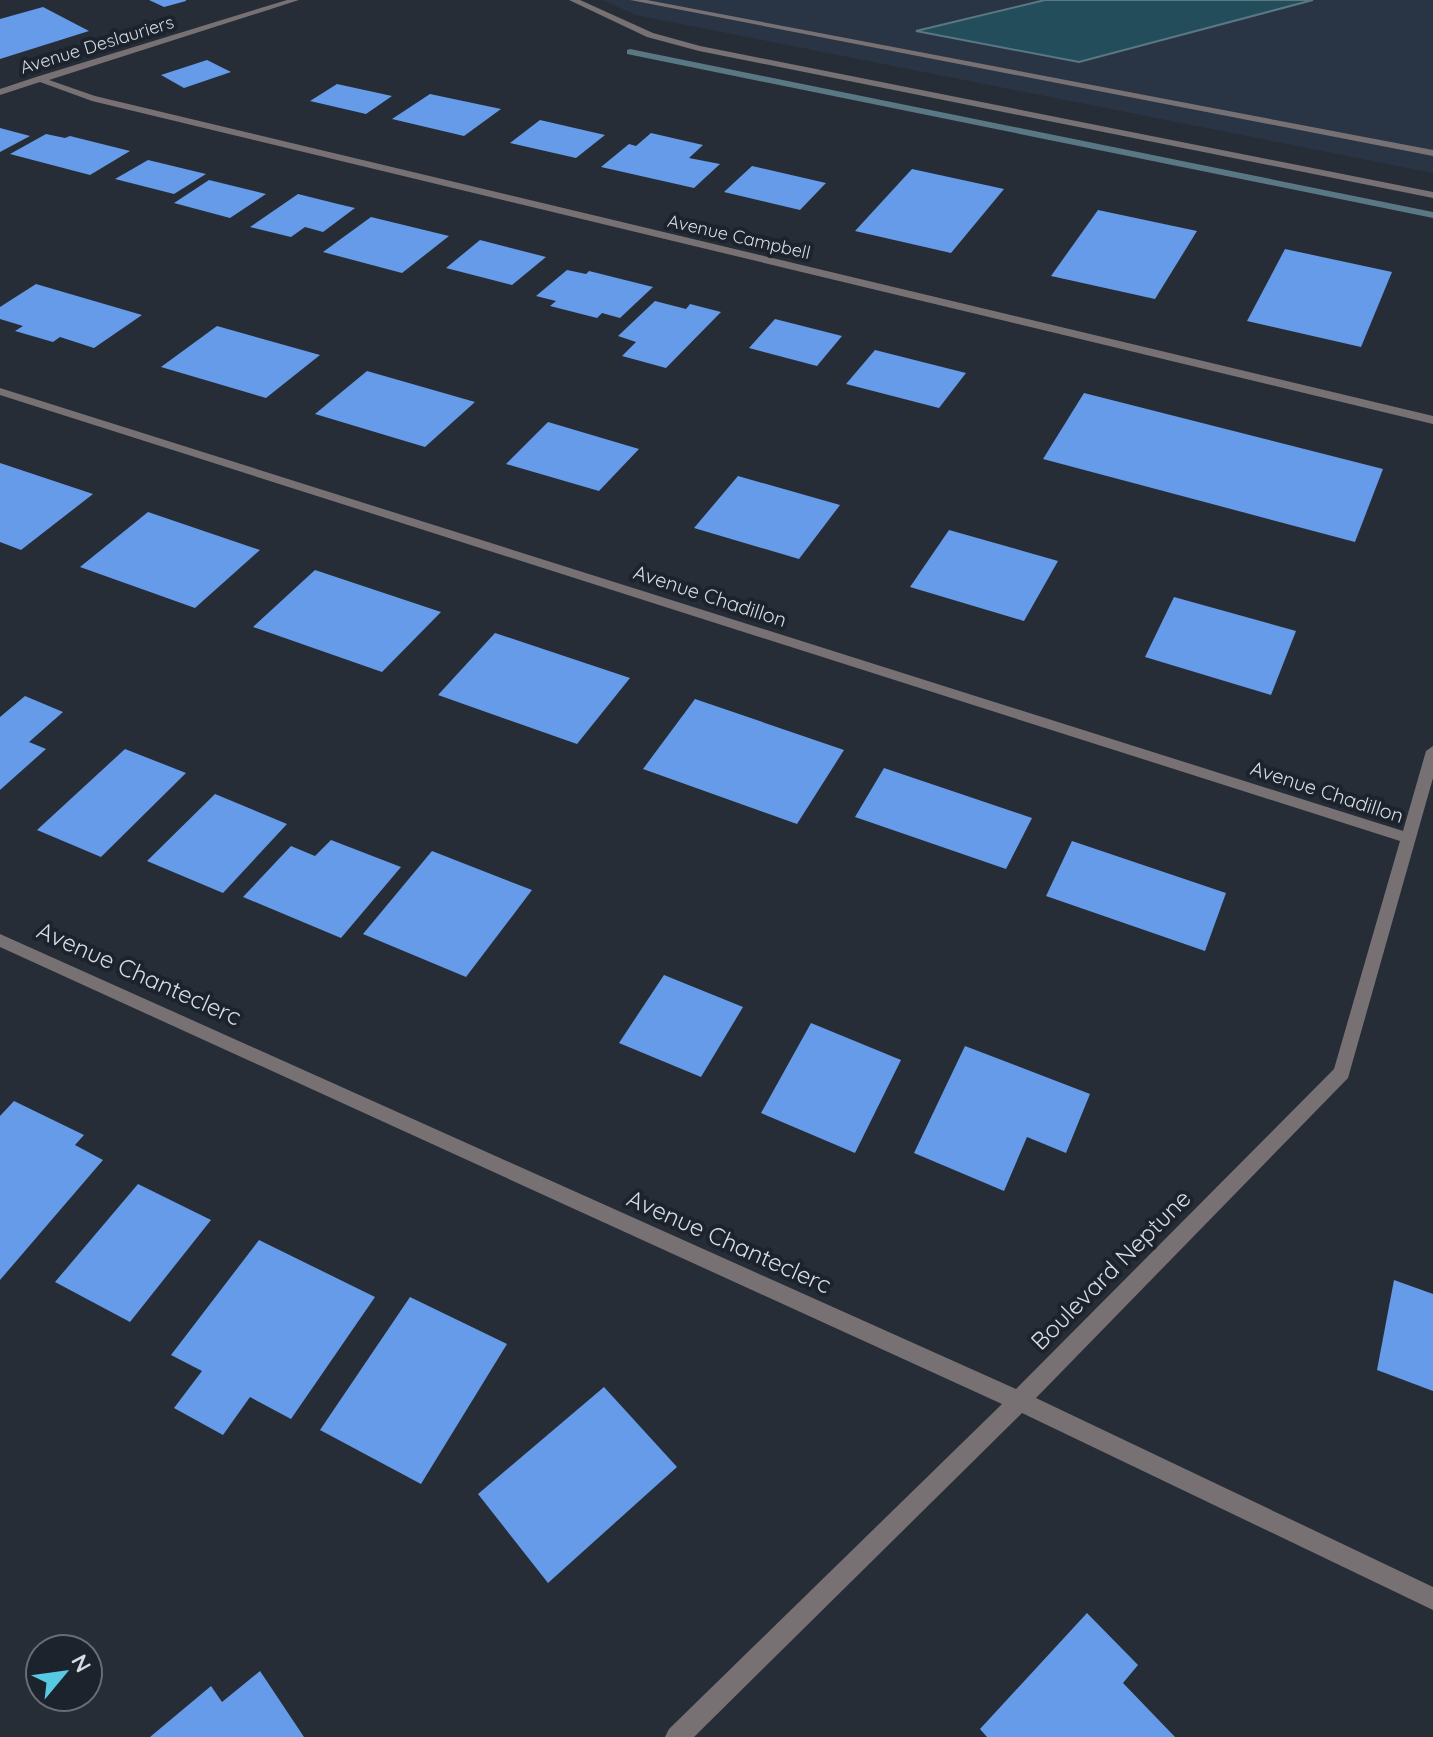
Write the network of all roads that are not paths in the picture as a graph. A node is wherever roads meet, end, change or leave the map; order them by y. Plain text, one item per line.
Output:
1 (295, 0) edge
2 (573, 0) edge
3 (634, 0) edge
4 (693, 0) edge
5 (678, 9) junction
6 (39, 79) junction
7 (0, 92) edge
8 (1433, 153) edge
9 (1433, 195) edge
10 (0, 391) edge
11 (1433, 420) edge
12 (1433, 751) edge
13 (1407, 838) junction
14 (0, 940) edge
15 (1019, 1401) junction
16 (1433, 1599) edge
17 (677, 1737) edge

1 - 6 street, Avenue Deslauriers
2 - 9 street
3 - 5 street
4 - 5 street
5 - 8 street
6 - 7 street, Avenue Deslauriers
6 - 11 street, Avenue Campbell
10 - 13 street, Avenue Chadillon
12 - 13 street, Boulevard Neptune
13 - 15 street, Boulevard Neptune
14 - 15 street, Avenue Chanteclerc
15 - 16 street, Avenue Chanteclerc
15 - 17 street, Boulevard Neptune

